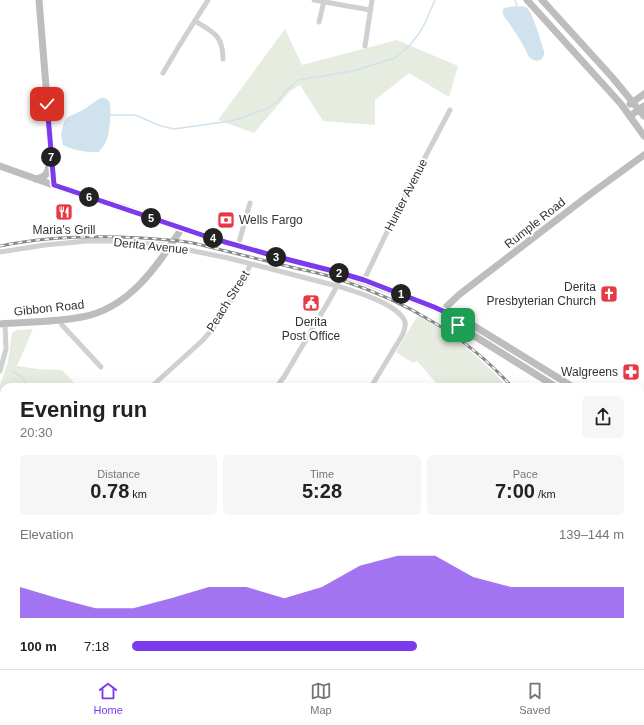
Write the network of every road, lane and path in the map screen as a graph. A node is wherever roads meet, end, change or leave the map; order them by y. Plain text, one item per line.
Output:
1 (39, 0) edge
2 (208, 0) edge
3 (314, 0) edge
4 (372, 0) edge
5 (527, 0) edge
6 (542, 0) edge
7 (324, 2) junction
8 (370, 10) junction
9 (195, 21) junction
10 (319, 22) dead end
11 (365, 46) dead end
12 (223, 59) dead end
13 (163, 74) dead end
14 (644, 94) edge
15 (633, 102) junction
16 (624, 108) junction
17 (641, 108) edge
18 (450, 110) dead end
19 (630, 116) junction
20 (644, 116) edge
21 (48, 120) junction
22 (644, 136) edge
23 (644, 155) edge
24 (0, 166) edge
25 (36, 179) junction
26 (54, 185) junction
27 (250, 203) dead end
28 (182, 228) junction
29 (170, 246) junction
30 (238, 246) junction
31 (0, 252) edge
32 (251, 264) junction
33 (342, 274) junction
34 (364, 280) junction
35 (337, 286) junction
36 (445, 312) junction
37 (60, 320) junction
38 (3, 324) edge
39 (519, 364) junction
40 (101, 367) dead end
41 (0, 371) edge
42 (547, 371) junction
43 (155, 383) edge
44 (279, 383) edge
45 (373, 383) edge
46 (550, 383) edge
47 (566, 383) edge

1 - 21 main road
2 - 9 street
3 - 7 street
4 - 8 street
5 - 16 main road
6 - 15 main road
7 - 8 street
7 - 10 street
8 - 11 street
9 - 12 street
9 - 13 street
14 - 15 main road
15 - 16 main road
15 - 17 main road
16 - 19 main road
17 - 19 main road
17 - 20 main road
18 - 34 street, Hunter Avenue
19 - 22 main road
21 - 25 main road
21 - 26 main road
23 - 36 main road, Rumple Road
24 - 25 main road
25 - 26 main road
26 - 28 main road
27 - 30 street
28 - 29 main road, Gibbon Road
28 - 30 main road
29 - 31 street, Derita Avenue
29 - 32 street, Derita Avenue
29 - 37 main road, Gibbon Road
30 - 33 main road
32 - 35 street, Derita Avenue
32 - 43 street, Peach Street
33 - 34 main road
33 - 35 street
34 - 36 main road
35 - 44 street
35 - 45 street, Derita Avenue
36 - 39 main road
36 - 42 main road
37 - 38 main road, Gibbon Road
37 - 40 street
38 - 41 street
39 - 42 main road
39 - 46 main road
42 - 47 main road

